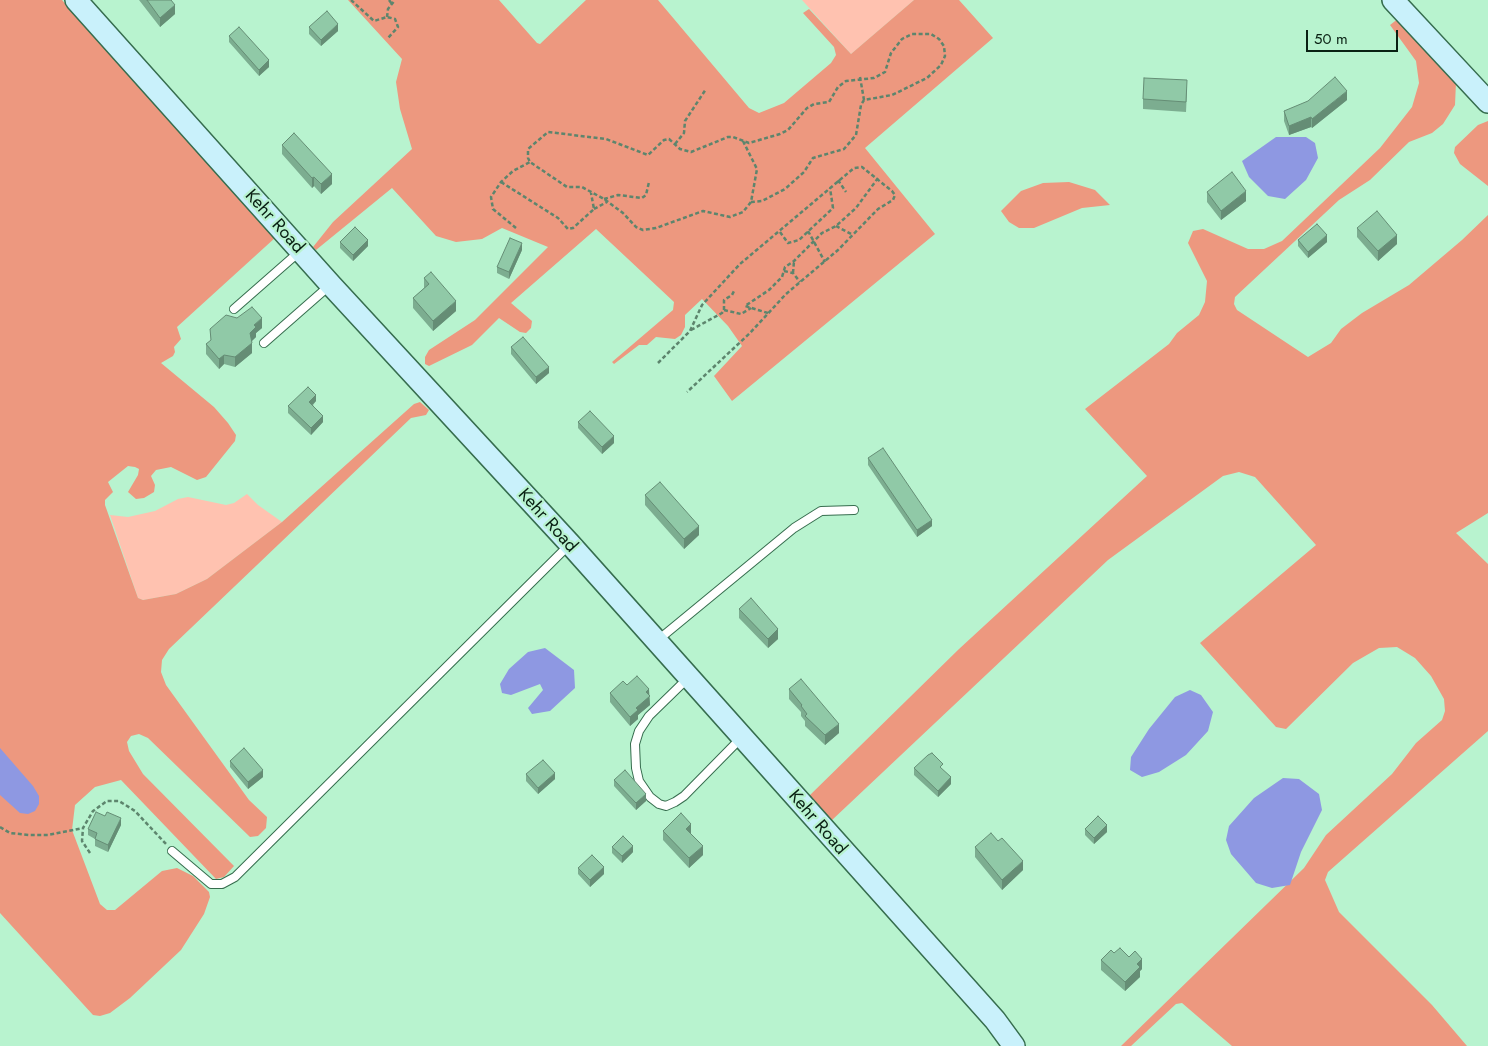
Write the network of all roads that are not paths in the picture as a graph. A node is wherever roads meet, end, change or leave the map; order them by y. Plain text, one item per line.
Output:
1 (76, 0) edge
2 (1393, 0) edge
3 (1488, 102) edge
4 (300, 251) junction
5 (331, 284) junction
6 (234, 309) dead end
7 (264, 342) dead end
8 (854, 510) dead end
9 (570, 544) junction
10 (656, 642) junction
11 (688, 677) junction
12 (742, 737) junction
13 (172, 851) road end
14 (1014, 1046) edge

1 - 4 street, Kehr Road
2 - 3 street
4 - 5 street, Kehr Road
4 - 6 lane
5 - 7 lane
5 - 9 street, Kehr Road
8 - 10 lane
9 - 10 street, Kehr Road
9 - 13 lane
10 - 11 street, Kehr Road
11 - 12 street, Kehr Road
11 - 12 lane
12 - 14 street, Kehr Road

